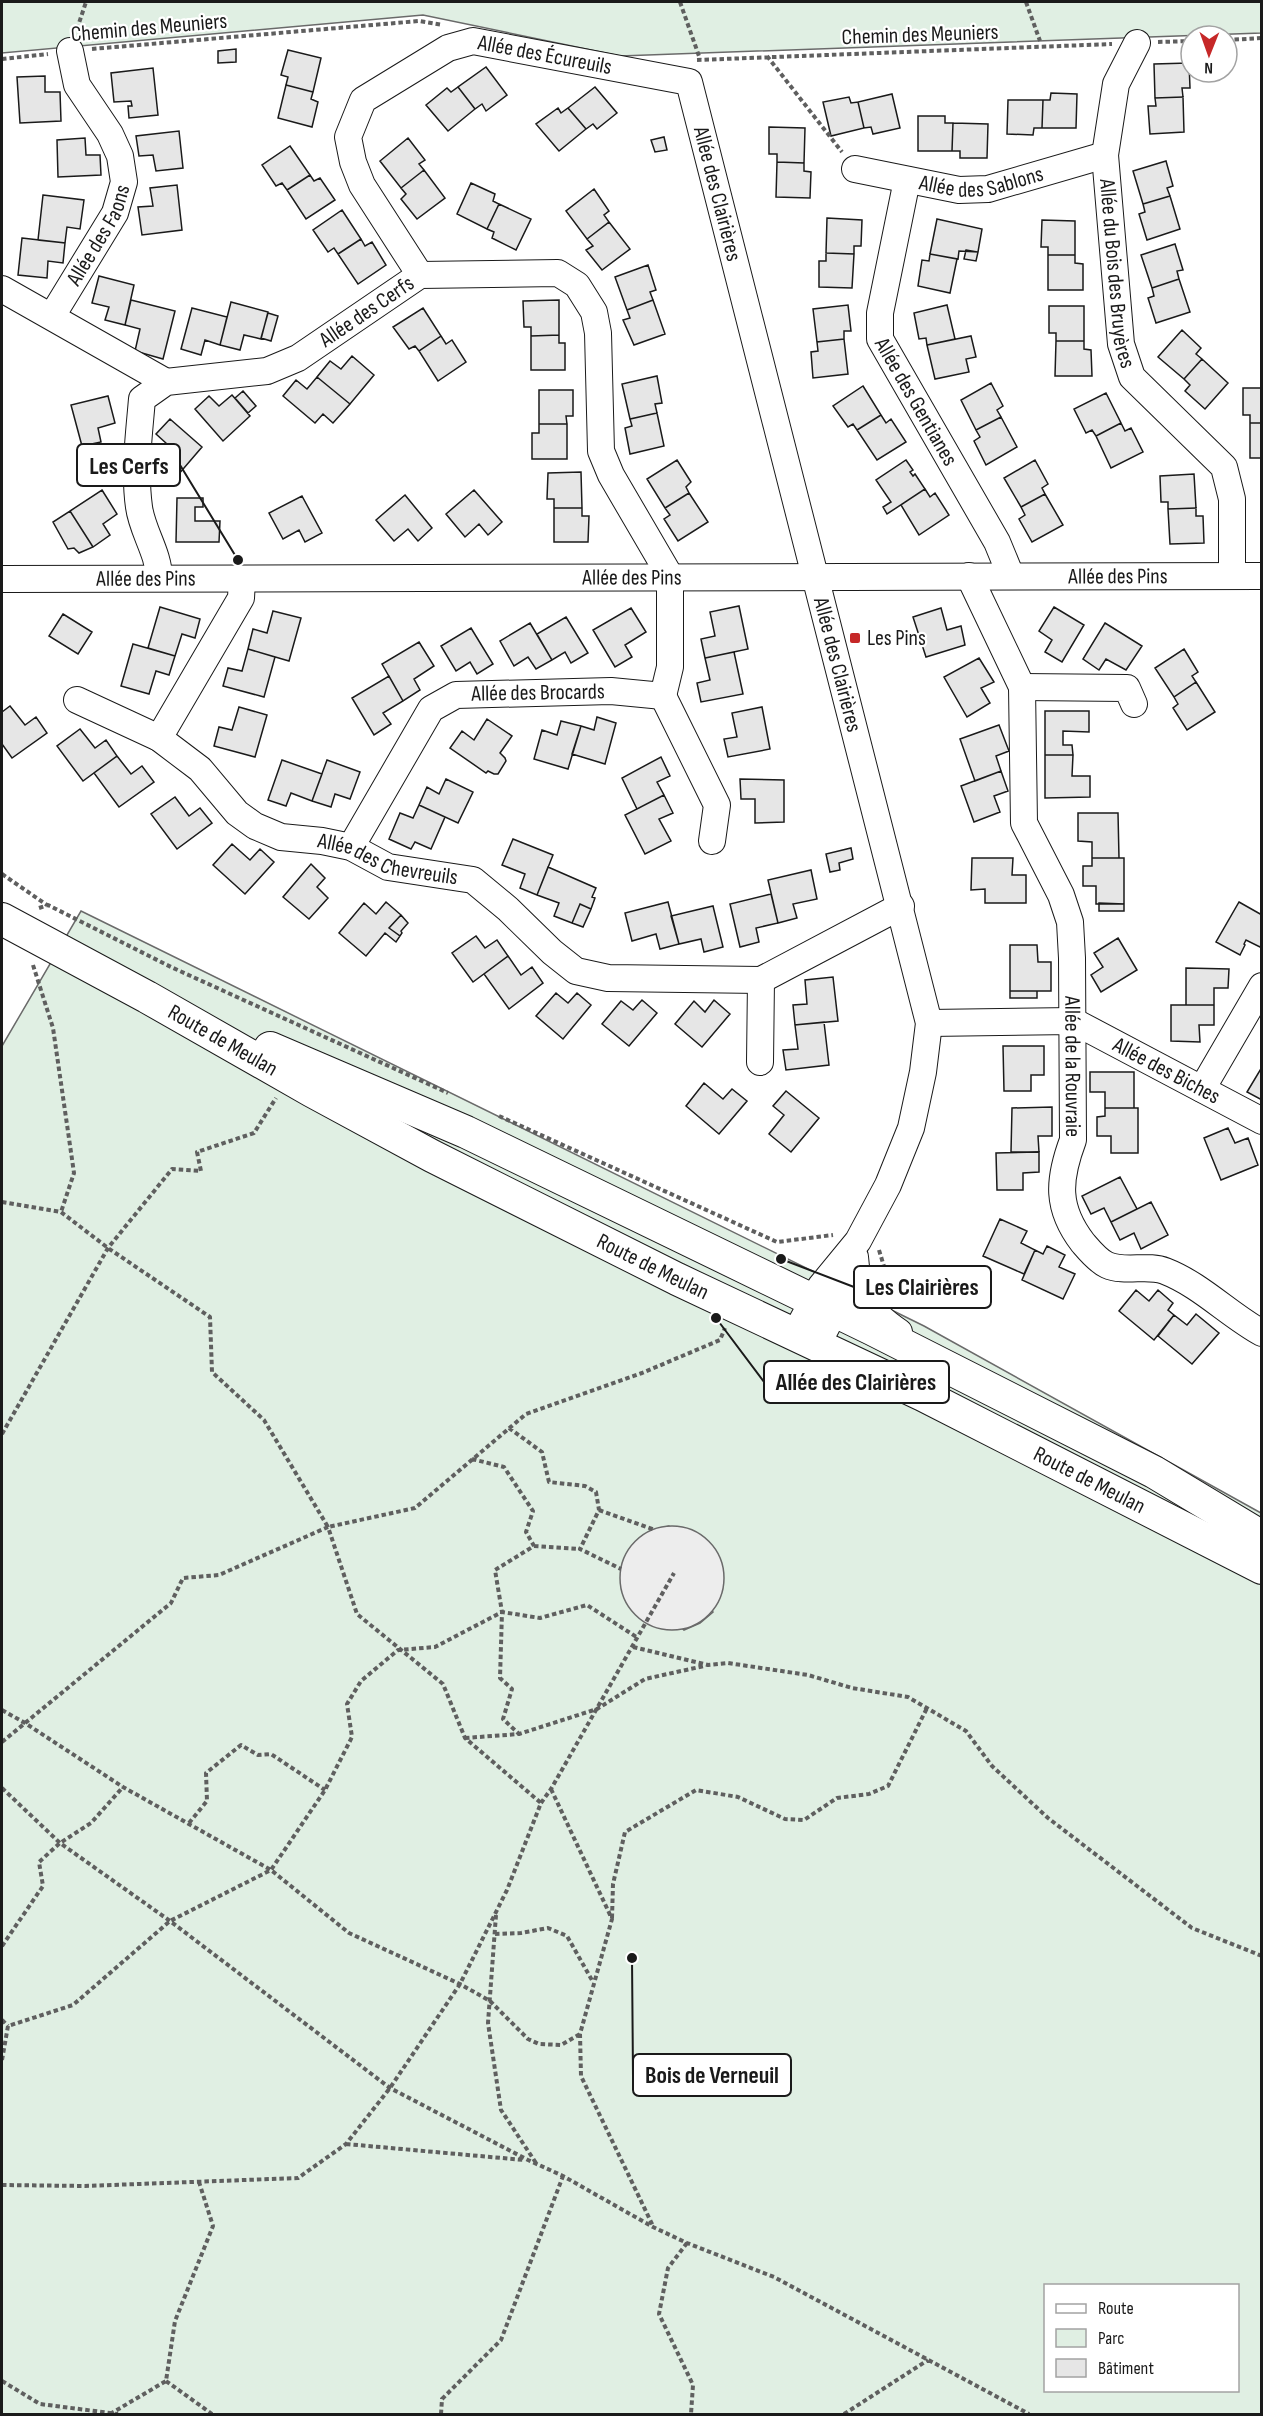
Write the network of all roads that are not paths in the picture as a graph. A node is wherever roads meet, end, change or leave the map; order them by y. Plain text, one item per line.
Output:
1 (1137, 43) road end
2 (70, 51) road end
3 (690, 72) joint
4 (1105, 155) junction
5 (855, 169) road end
6 (907, 180) junction
7 (420, 275) junction
8 (2, 289) edge
9 (52, 316) junction
10 (166, 382) junction
11 (670, 576) junction
12 (816, 576) junction
13 (969, 576) junction
14 (1011, 576) junction
15 (1232, 576) junction
16 (1262, 576) edge
17 (159, 578) junction
18 (2, 579) edge
19 (242, 579) junction
20 (1022, 687) junction
21 (663, 696) junction
22 (77, 700) dead end
23 (1134, 704) dead end
24 (159, 738) junction
25 (712, 841) dead end
26 (351, 847) junction
27 (901, 906) junction
28 (12, 924) edge
29 (761, 980) junction
30 (1262, 986) edge
31 (147, 997) junction
32 (1073, 1021) junction
33 (929, 1023) junction
34 (760, 1062) dead end
35 (1202, 1089) junction
36 (1262, 1121) edge
37 (856, 1249) junction
38 (824, 1306) junction
39 (1262, 1333) edge
40 (806, 1340) junction
41 (967, 1377) junction
42 (1262, 1537) edge
43 (1262, 1569) edge

1 - 4 street, Allée du Bois des Bruyères
2 - 9 street, Allée des Faons
3 - 7 street, Allée des Écureuils
3 - 12 street, Allée des Clairières
4 - 6 street, Allée des Sablons
4 - 15 street, Allée du Bois des Bruyères
5 - 6 street, Allée des Sablons
6 - 14 street, Allée des Gentianes
7 - 10 street, Allée des Cerfs
7 - 11 street, Allée des Cerfs
8 - 9 street
9 - 10 street
10 - 17 street, Allée des Cerfs
11 - 12 street, Allée des Pins
11 - 19 street, Allée des Pins
11 - 21 street
12 - 13 street, Allée des Pins
12 - 27 street, Allée des Clairières
13 - 14 street, Allée des Pins
13 - 20 street, Allée de la Rouvraie
14 - 15 street, Allée des Pins
15 - 16 street, Allée des Pins
17 - 18 street, Allée des Pins
17 - 19 street, Allée des Pins
19 - 24 street
20 - 23 street
20 - 32 street, Allée de la Rouvraie
21 - 25 street
21 - 26 street, Allée des Brocards
22 - 24 street, Allée des Chevreuils
24 - 26 street, Allée des Chevreuils
26 - 29 street, Allée des Chevreuils
27 - 29 street, Allée des Chevreuils
27 - 33 street, Allée des Clairières
28 - 31 main road, Route de Meulan
29 - 34 street
30 - 35 street
31 - 38 main road, Route de Meulan
31 - 40 main road, Route de Meulan
32 - 33 street, Allée des Biches
32 - 35 street, Allée des Biches
32 - 39 street, Allée de la Rouvraie
33 - 37 street, Allée des Clairières
35 - 36 street, Allée des Biches
37 - 38 street, Allée des Clairières
37 - 41 street
38 - 40 street, Allée des Clairières
38 - 41 main road, Route de Meulan
40 - 43 main road, Route de Meulan
41 - 42 main road, Route de Meulan

